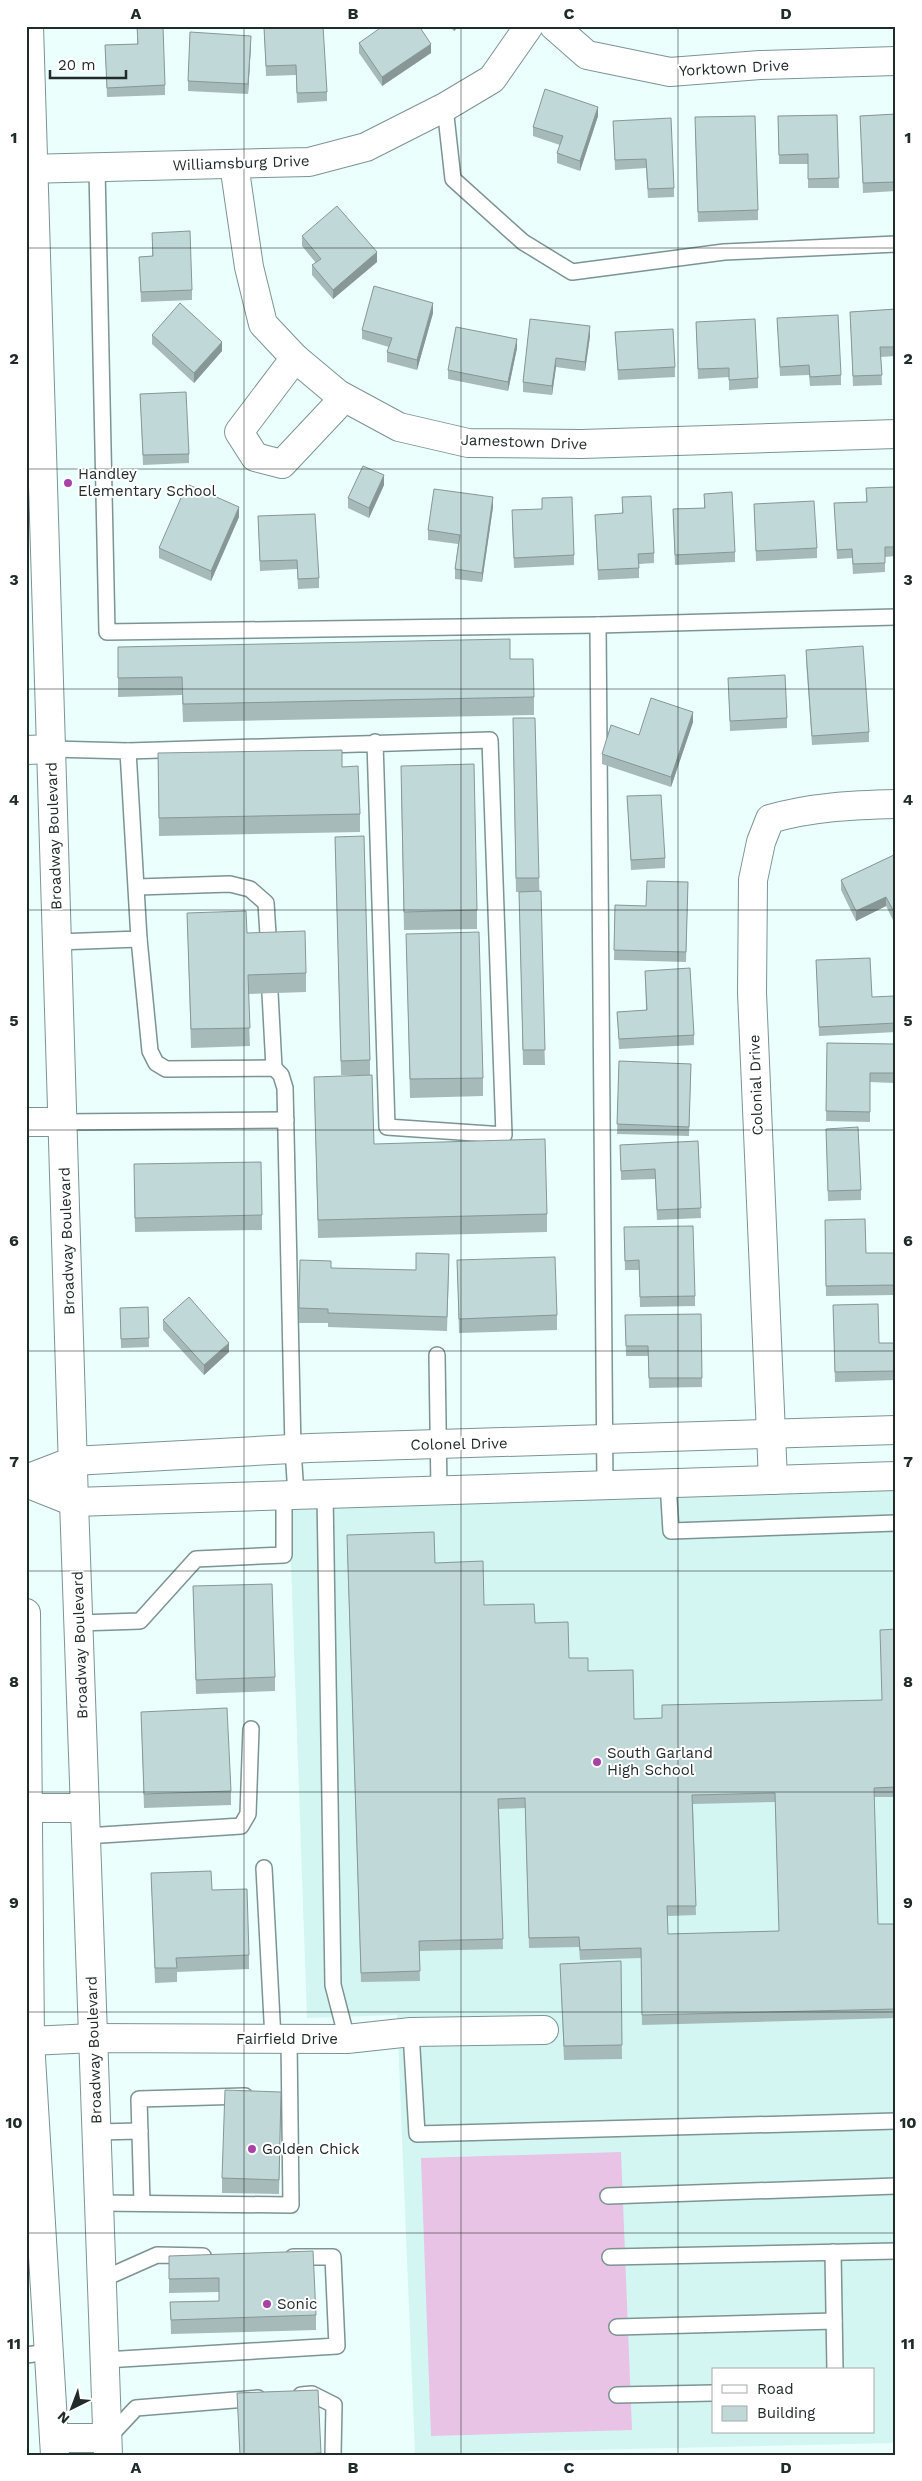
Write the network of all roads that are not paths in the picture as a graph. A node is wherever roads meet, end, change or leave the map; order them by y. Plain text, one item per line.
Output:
1 (29, 26) edge
2 (529, 26) edge
3 (554, 26) edge
4 (896, 61) edge
5 (445, 108) junction
6 (234, 164) junction
7 (97, 168) junction
8 (30, 169) edge
9 (896, 244) edge
10 (295, 358) junction
11 (344, 398) junction
12 (896, 434) edge
13 (896, 617) edge
14 (598, 624) junction
15 (375, 742) junction
16 (39, 749) edge
17 (128, 752) junction
18 (896, 804) edge
19 (136, 888) junction
20 (140, 939) junction
21 (57, 942) junction
22 (269, 950) edge
23 (270, 993) edge
24 (274, 1068) junction
25 (286, 1120) junction
26 (26, 1122) edge
27 (63, 1122) junction
28 (437, 1355) dead end
29 (896, 1430) edge
30 (771, 1435) junction
31 (604, 1440) junction
32 (439, 1445) junction
33 (293, 1449) junction
34 (73, 1461) junction
35 (896, 1476) edge
36 (26, 1479) edge
37 (773, 1480) junction
38 (26, 1483) edge
39 (668, 1484) junction
40 (605, 1486) junction
41 (439, 1491) junction
42 (325, 1494) junction
43 (290, 1496) junction
44 (74, 1502) junction
45 (896, 1523) edge
46 (26, 1614) edge
47 (26, 1619) edge
48 (79, 1623) junction
49 (26, 1682) edge
50 (251, 1729) dead end
51 (27, 1808) edge
52 (86, 1808) junction
53 (86, 1836) junction
54 (264, 1868) dead end
55 (544, 2030) dead end
56 (411, 2032) junction
57 (94, 2038) junction
58 (281, 2039) junction
59 (346, 2039) junction
60 (28, 2041) edge
61 (289, 2095) junction
62 (896, 2121) edge
63 (140, 2131) junction
64 (97, 2132) junction
65 (896, 2186) edge
66 (608, 2196) dead end
67 (100, 2203) junction
68 (142, 2204) junction
69 (35, 2246) edge
70 (896, 2251) edge
71 (833, 2252) junction
72 (216, 2256) edge
73 (275, 2256) edge
74 (610, 2257) dead end
75 (103, 2279) junction
76 (834, 2321) junction
77 (617, 2327) dead end
78 (38, 2354) edge
79 (105, 2360) junction
80 (835, 2368) edge
81 (712, 2393) edge
82 (617, 2395) dead end
83 (54, 2446) edge
84 (111, 2449) edge
85 (333, 2455) edge

1 - 8 street, Broadway Boulevard
2 - 5 street, Williamsburg Drive
3 - 4 street, Yorktown Drive
5 - 6 street, Williamsburg Drive
5 - 9 lane
6 - 7 street, Williamsburg Drive
6 - 10 street, Jamestown Drive
7 - 8 street, Williamsburg Drive
7 - 14 lane
8 - 16 street, Broadway Boulevard
10 - 11 street, Jamestown Drive
10 - 11 street
11 - 12 street, Jamestown Drive
13 - 14 lane
14 - 31 lane
15 - 15 lane
15 - 17 lane
16 - 17 lane
16 - 21 street, Broadway Boulevard
17 - 19 lane
18 - 30 street, Colonial Drive
19 - 20 lane
19 - 22 lane
20 - 21 lane
20 - 24 lane
21 - 27 street, Broadway Boulevard
23 - 24 lane
24 - 25 lane
25 - 27 lane
25 - 33 lane
26 - 27 street
27 - 34 street, Broadway Boulevard
28 - 32 lane
29 - 30 street, Colonel Drive
30 - 31 street, Colonel Drive
30 - 37 street, Colonial Drive
31 - 32 street, Colonel Drive
31 - 40 lane
32 - 33 street, Colonel Drive
32 - 41 lane
33 - 34 street, Colonel Drive
33 - 43 lane
34 - 36 street, Colonel Drive
34 - 44 street, Broadway Boulevard
35 - 37 street
37 - 39 street
38 - 44 street
39 - 40 street
39 - 45 lane
40 - 41 street
41 - 42 street
42 - 43 street
42 - 59 lane
43 - 44 street
43 - 48 lane
44 - 48 street, Broadway Boulevard
46 - 47 street
47 - 49 street
48 - 52 street, Broadway Boulevard
49 - 51 street
50 - 53 lane
51 - 52 street
51 - 60 street
52 - 53 street, Broadway Boulevard
53 - 57 street, Broadway Boulevard
54 - 58 lane
55 - 56 street, Fairfield Drive
56 - 59 street, Fairfield Drive
56 - 62 lane
57 - 58 street, Fairfield Drive
57 - 60 street, Fairfield Drive
57 - 64 street, Broadway Boulevard
58 - 59 street, Fairfield Drive
58 - 61 lane
60 - 69 street
61 - 63 lane
61 - 68 lane
63 - 64 lane
63 - 68 lane
64 - 67 street, Broadway Boulevard
65 - 66 lane
67 - 68 lane
67 - 75 street, Broadway Boulevard
69 - 78 street
70 - 71 lane
71 - 74 lane
71 - 76 lane
72 - 75 lane
73 - 79 lane
75 - 79 street, Broadway Boulevard
76 - 77 lane
76 - 80 lane
78 - 83 street
79 - 84 street, Broadway Boulevard
81 - 82 lane
83 - 84 street
84 - 85 lane

